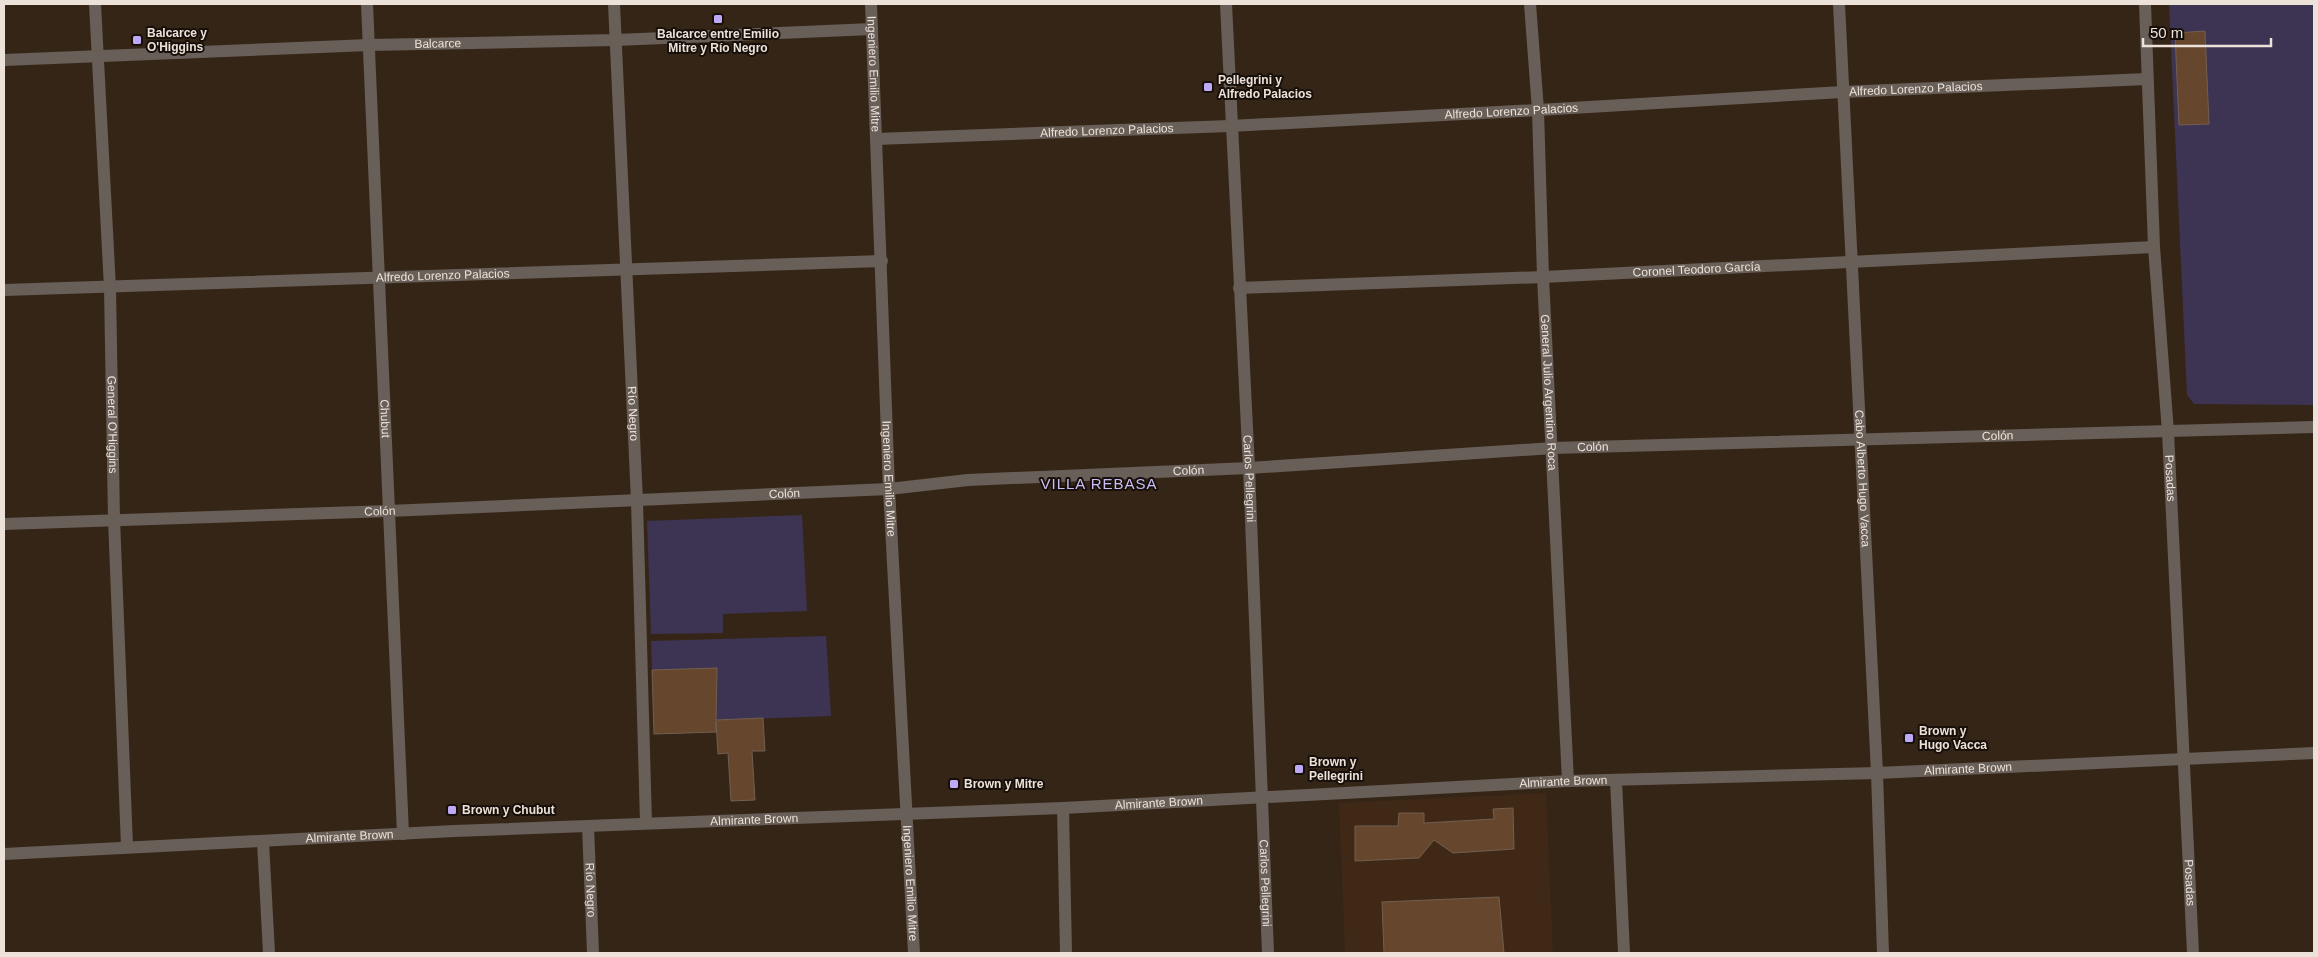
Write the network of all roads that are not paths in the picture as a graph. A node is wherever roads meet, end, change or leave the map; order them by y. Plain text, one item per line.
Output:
1 (95, 4) edge
2 (367, 4) edge
3 (614, 4) edge
4 (871, 4) edge
5 (1226, 4) edge
6 (1530, 4) edge
7 (1839, 4) edge
8 (2145, 4) edge
9 (872, 29) junction
10 (616, 40) junction
11 (369, 45) junction
12 (98, 56) junction
13 (4, 60) edge
14 (2147, 79) junction
15 (1842, 92) junction
16 (1538, 110) junction
17 (1230, 126) junction
18 (876, 139) junction
19 (2154, 247) junction
20 (1851, 260) junction
21 (882, 261) junction
22 (627, 270) junction
23 (380, 277) junction
24 (1544, 277) junction
25 (110, 288) junction
26 (1239, 288) junction
27 (4, 290) edge
28 (2314, 427) edge
29 (2168, 432) junction
30 (1861, 439) junction
31 (1553, 448) junction
32 (1249, 468) junction
33 (889, 489) junction
34 (637, 501) junction
35 (389, 511) junction
36 (114, 519) junction
37 (4, 524) edge
38 (2314, 752) edge
39 (2184, 758) junction
40 (1877, 773) junction
41 (1616, 780) junction
42 (1568, 781) junction
43 (1262, 797) junction
44 (1063, 808) junction
45 (908, 814) junction
46 (646, 823) junction
47 (588, 826) junction
48 (403, 834) junction
49 (263, 842) junction
50 (127, 846) junction
51 (4, 854) edge
52 (269, 953) edge
53 (593, 953) edge
54 (914, 953) edge
55 (1066, 953) edge
56 (1268, 953) edge
57 (1624, 953) edge
58 (1883, 953) edge
59 (2193, 953) edge

1 - 12 street, General O'Higgins
2 - 11 street, Chubut
3 - 10 street, Río Negro
4 - 9 street, Ingeniero Emilio Mitre
5 - 17 street, Carlos Pellegrini
6 - 16 street, General Julio Argentino Roca
7 - 15 street, Cabo Alberto Hugo Vacca
8 - 14 street, Posadas
9 - 10 street, Balcarce
9 - 18 street, Ingeniero Emilio Mitre
10 - 11 street, Balcarce
10 - 22 street, Río Negro
11 - 12 street, Balcarce
11 - 23 street, Chubut
12 - 13 street, Balcarce
12 - 25 street, General O'Higgins
14 - 15 street, Alfredo Lorenzo Palacios
14 - 19 street, Posadas
15 - 16 street, Alfredo Lorenzo Palacios
15 - 20 street, Cabo Alberto Hugo Vacca
16 - 17 street, Alfredo Lorenzo Palacios
16 - 24 street, General Julio Argentino Roca
17 - 18 street, Alfredo Lorenzo Palacios
17 - 26 street, Carlos Pellegrini
18 - 21 street, Ingeniero Emilio Mitre
19 - 20 street, Coronel Teodoro García
19 - 29 street, Posadas
20 - 24 street, Coronel Teodoro García
20 - 30 street, Cabo Alberto Hugo Vacca
21 - 22 street, Alfredo Lorenzo Palacios
21 - 33 street, Ingeniero Emilio Mitre
22 - 23 street, Alfredo Lorenzo Palacios
22 - 34 street, Río Negro
23 - 25 street, Alfredo Lorenzo Palacios
23 - 35 street, Chubut
24 - 26 street, Coronel Teodoro García
24 - 31 street, General Julio Argentino Roca
25 - 27 street, Alfredo Lorenzo Palacios
25 - 36 street, General O'Higgins
26 - 32 street, Carlos Pellegrini
28 - 29 street, Colón
29 - 30 street, Colón
29 - 39 street, Posadas
30 - 31 street, Colón
30 - 40 street, Cabo Alberto Hugo Vacca
31 - 32 street, Colón
31 - 42 street, General Julio Argentino Roca
32 - 33 street, Colón
32 - 43 street, Carlos Pellegrini
33 - 34 street, Colón
33 - 45 street, Ingeniero Emilio Mitre
34 - 35 street, Colón
34 - 46 street, Río Negro
35 - 36 street, Colón
35 - 48 street, Chubut
36 - 37 street, Colón
36 - 50 street, General O'Higgins
38 - 39 street, Almirante Brown
39 - 40 street, Almirante Brown
39 - 59 street, Posadas
40 - 41 street, Almirante Brown
40 - 58 street, Cabo Alberto Hugo Vacca
41 - 42 street, Almirante Brown
41 - 57 street
42 - 43 street, Almirante Brown
43 - 44 street, Almirante Brown
43 - 56 street, Carlos Pellegrini
44 - 45 street, Almirante Brown
44 - 55 street
45 - 46 street, Almirante Brown
45 - 54 street, Ingeniero Emilio Mitre
46 - 47 street, Almirante Brown
47 - 48 street, Almirante Brown
47 - 53 street, Río Negro
48 - 49 street, Almirante Brown
49 - 50 street, Almirante Brown
49 - 52 street
50 - 51 street, Almirante Brown

